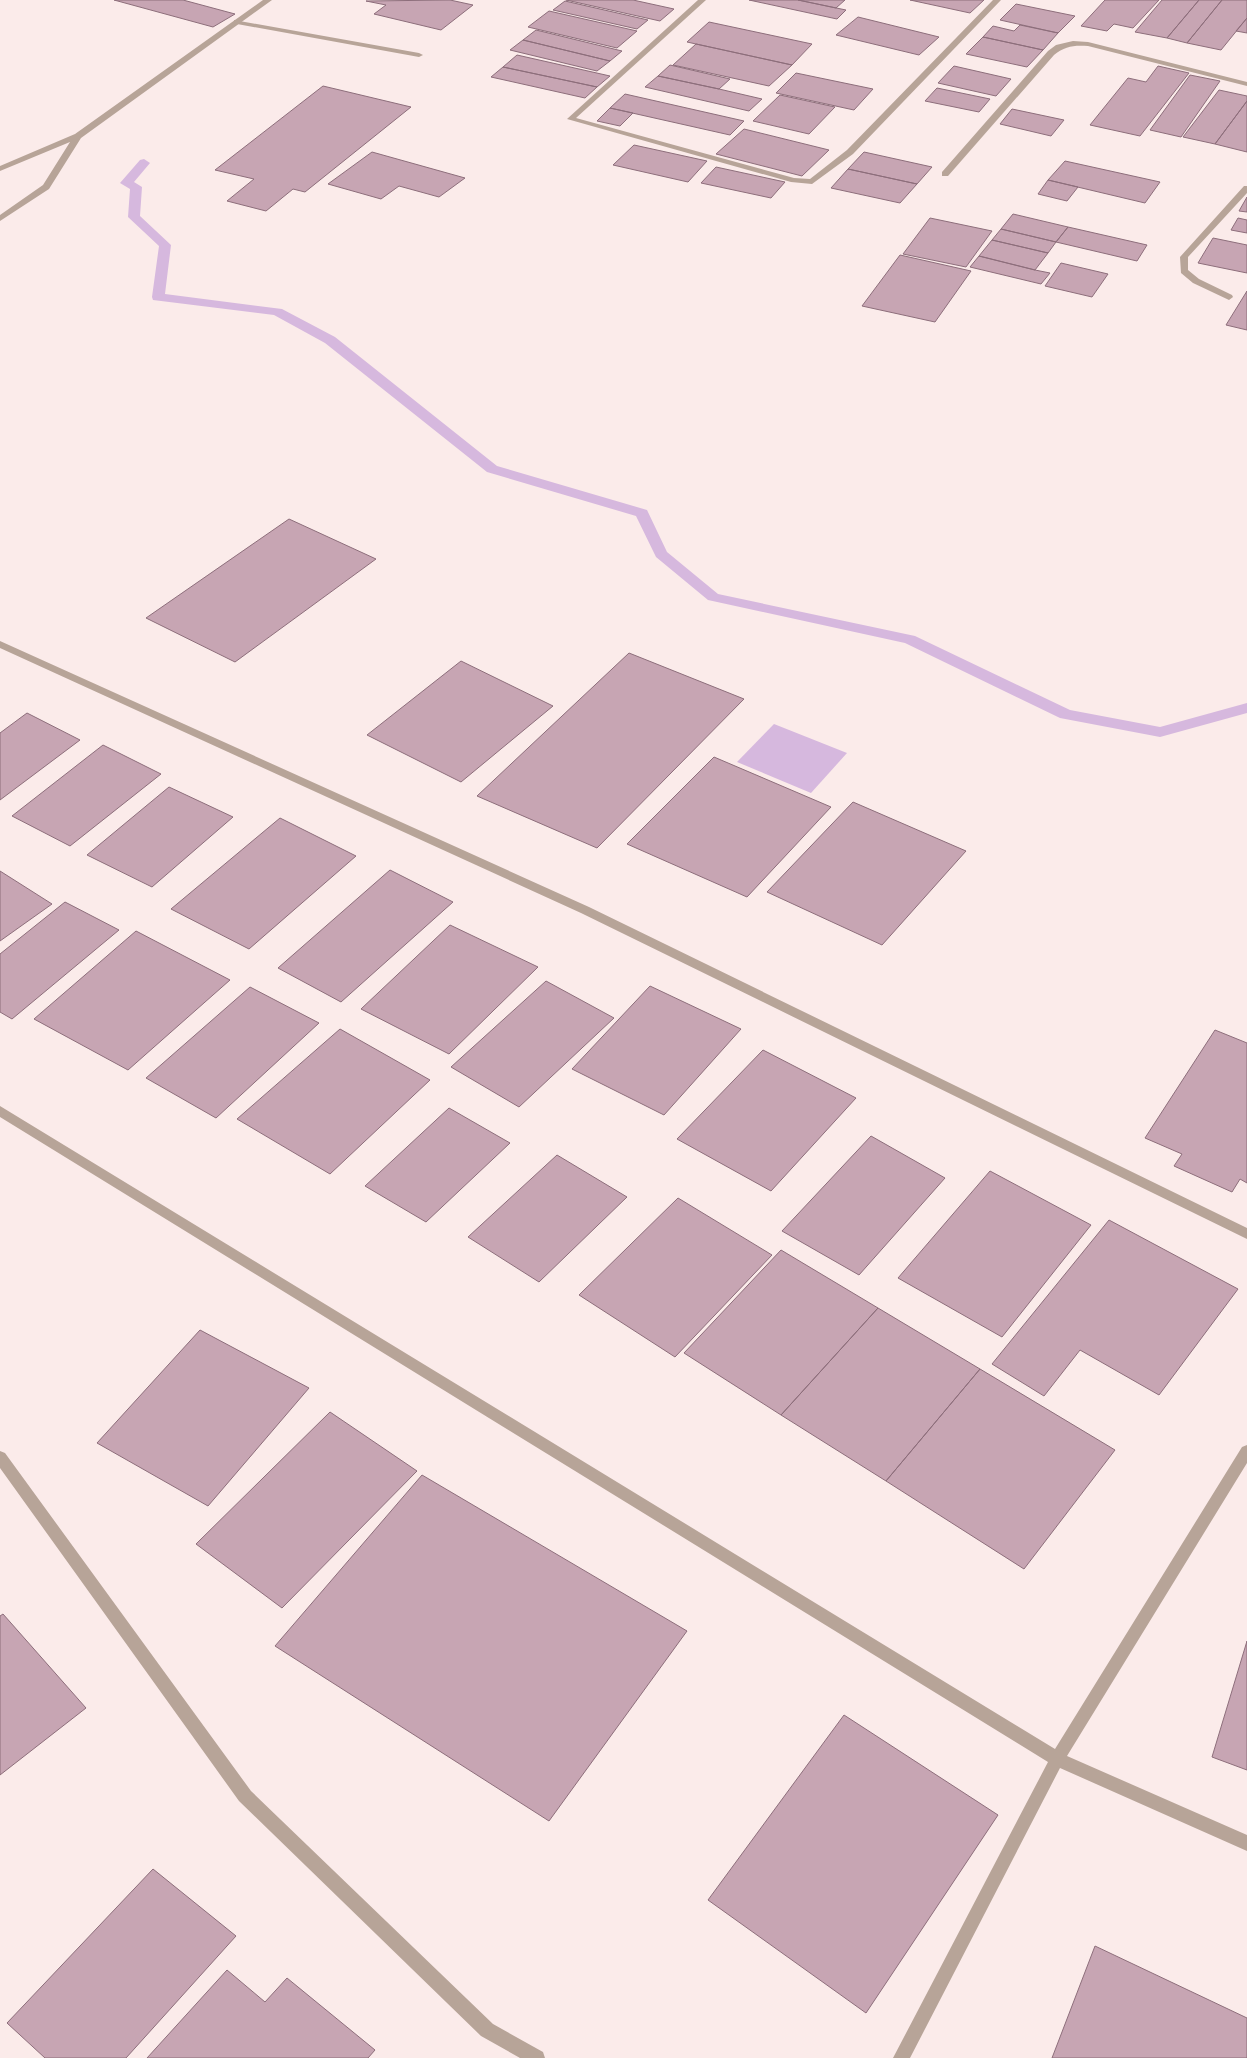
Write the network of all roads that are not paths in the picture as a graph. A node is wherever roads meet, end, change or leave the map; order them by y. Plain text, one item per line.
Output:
1 (268, 0) edge
2 (702, 0) edge
3 (997, 0) edge
4 (237, 22) junction
5 (419, 56) dead end
6 (1247, 84) edge
7 (78, 136) junction
8 (0, 169) edge
9 (944, 174) dead end
10 (1247, 188) edge
11 (0, 219) edge
12 (1229, 297) dead end
13 (0, 644) edge
14 (0, 1111) edge
15 (1247, 1234) edge
16 (1247, 1451) edge
17 (0, 1457) edge
18 (1057, 1759) junction
19 (1247, 1843) edge
20 (537, 2058) edge
21 (901, 2058) edge

1 - 4 street
2 - 3 street
4 - 5 street
4 - 7 street
6 - 9 street
7 - 8 street
7 - 11 street
10 - 12 street
13 - 15 street
14 - 18 street
16 - 18 street
17 - 20 street
18 - 19 street
18 - 21 street

